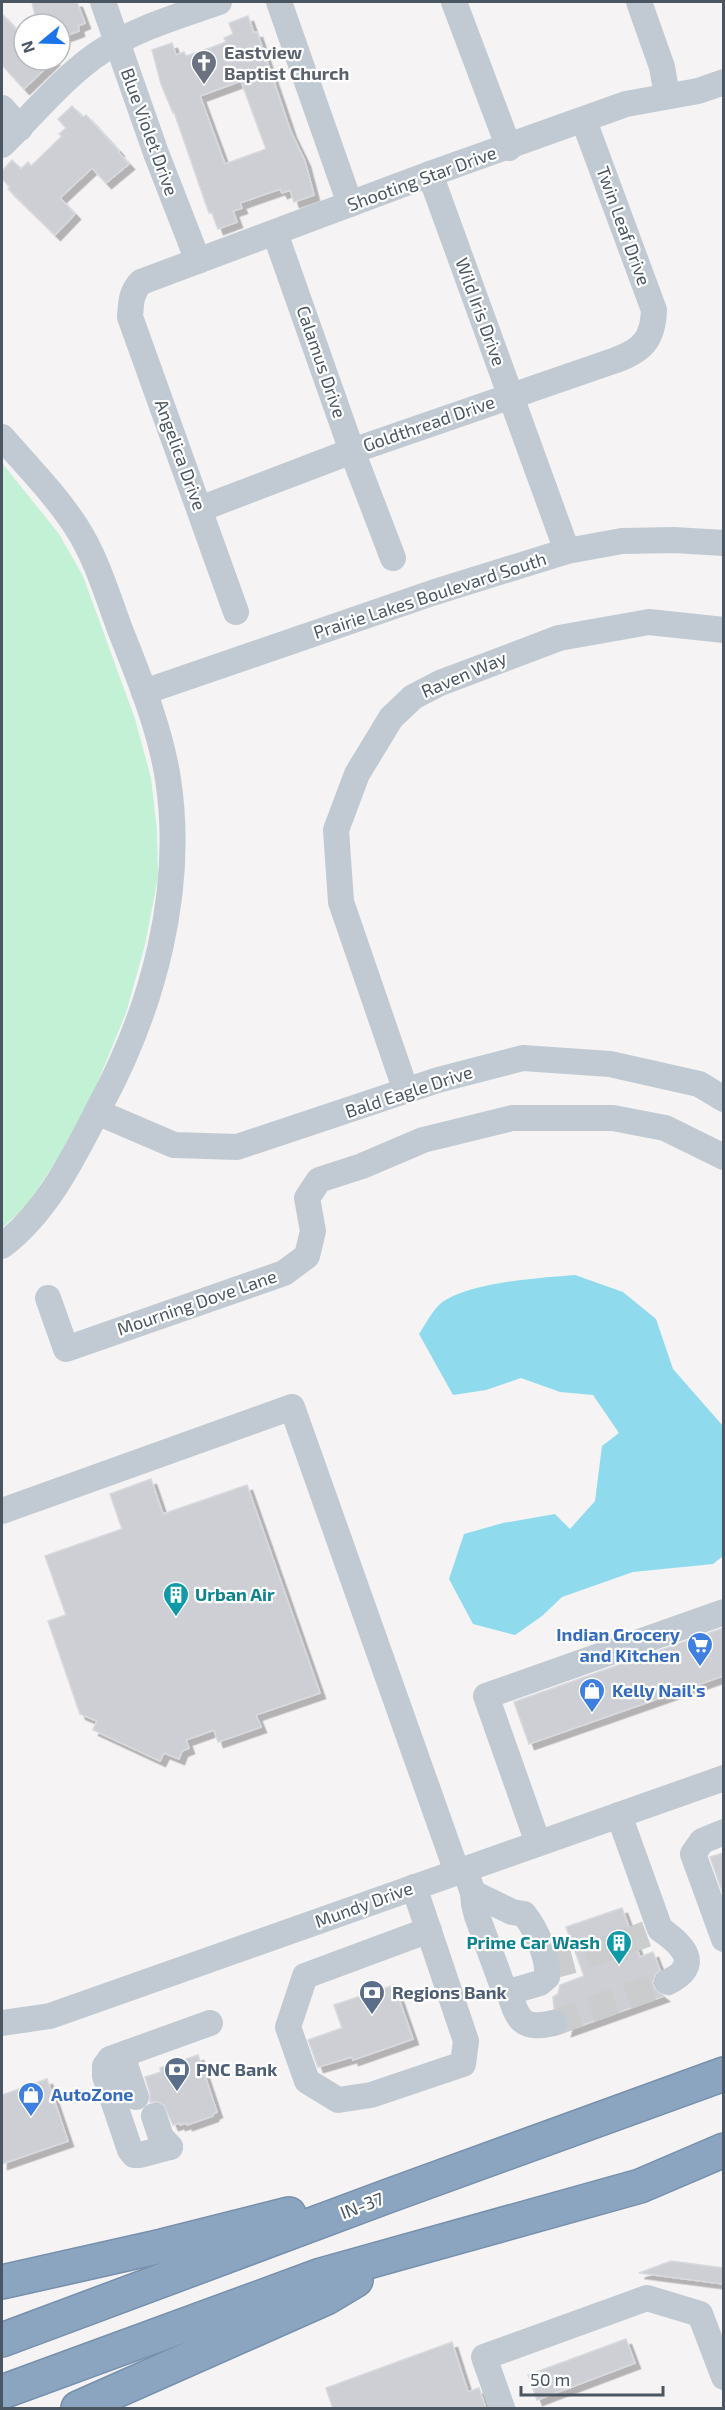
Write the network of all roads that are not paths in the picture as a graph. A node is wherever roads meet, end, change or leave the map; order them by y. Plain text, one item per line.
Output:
1 (103, 2) edge
2 (219, 2) edge
3 (279, 2) edge
4 (454, 2) edge
5 (639, 2) edge
6 (116, 42) junction
7 (723, 82) edge
8 (667, 95) junction
9 (2, 108) edge
10 (584, 121) junction
11 (20, 128) junction
12 (2, 145) edge
13 (509, 148) junction
14 (430, 174) junction
15 (350, 204) junction
16 (275, 233) junction
17 (198, 261) junction
18 (132, 297) joint
19 (651, 332) joint
20 (511, 396) junction
21 (2, 437) edge
22 (352, 451) junction
23 (200, 509) junction
24 (723, 543) edge
25 (567, 551) junction
26 (393, 558) dead end
27 (236, 612) dead end
28 (723, 630) edge
29 (144, 692) junction
30 (406, 1091) junction
31 (723, 1099) edge
32 (97, 1112) junction
33 (723, 1157) edge
34 (2, 1246) edge
35 (48, 1298) dead end
36 (2, 1511) edge
37 (723, 1612) edge
38 (723, 1778) edge
39 (619, 1815) junction
40 (723, 1832) edge
41 (538, 1843) junction
42 (465, 1878) junction
43 (414, 1887) junction
44 (429, 1930) junction
45 (723, 1939) edge
46 (668, 1982) tunnel mouth
47 (509, 1992) junction
48 (2, 2023) edge
49 (210, 2023) dead end
50 (554, 2023) tunnel mouth
51 (126, 2053) junction
52 (723, 2074) edge
53 (135, 2096) dead end
54 (144, 2120) dead end
55 (723, 2150) edge
56 (388, 2196) junction
57 (400, 2254) junction
58 (2, 2282) edge
59 (2, 2340) edge
60 (723, 2377) edge
61 (2, 2392) edge
62 (78, 2409) edge
63 (502, 2409) edge

1 - 6 street, Blue Violet Drive
2 - 6 street
3 - 15 street
4 - 13 street
5 - 8 street
6 - 11 street
6 - 17 street, Blue Violet Drive
7 - 8 street, Shooting Star Drive
8 - 10 street, Shooting Star Drive
9 - 11 street
10 - 13 street, Shooting Star Drive
10 - 19 street, Twin Leaf Drive
11 - 12 street
13 - 14 street, Shooting Star Drive
14 - 15 street, Shooting Star Drive
14 - 20 street, Wild Iris Drive
15 - 16 street, Shooting Star Drive
16 - 17 street, Shooting Star Drive
16 - 22 street, Calamus Drive
17 - 18 street, Shooting Star Drive
18 - 23 street, Angelica Drive
19 - 20 street, Goldthread Drive
20 - 22 street, Goldthread Drive
20 - 25 street, Wild Iris Drive
21 - 29 street
22 - 23 street, Goldthread Drive
22 - 26 street, Calamus Drive
23 - 27 street, Angelica Drive
24 - 25 street, Prairie Lakes Boulevard South
25 - 29 street, Prairie Lakes Boulevard South
28 - 30 street, Raven Way
29 - 32 street
30 - 31 street, Bald Eagle Drive
30 - 32 street, Bald Eagle Drive
32 - 34 street
33 - 35 street, Mourning Dove Lane
36 - 42 street
37 - 41 street
38 - 39 street, Mundy Drive
39 - 41 street, Mundy Drive
39 - 46 street
40 - 45 street
41 - 42 street, Mundy Drive
42 - 43 street, Mundy Drive
42 - 47 street
42 - 47 street
43 - 44 street
43 - 48 street, Mundy Drive
44 - 44 street
47 - 50 street
49 - 51 street
51 - 53 street
51 - 54 street
52 - 56 highway, IN-37
55 - 57 highway
56 - 58 highway
56 - 59 highway, IN-37
57 - 61 highway
57 - 62 highway
60 - 63 street

